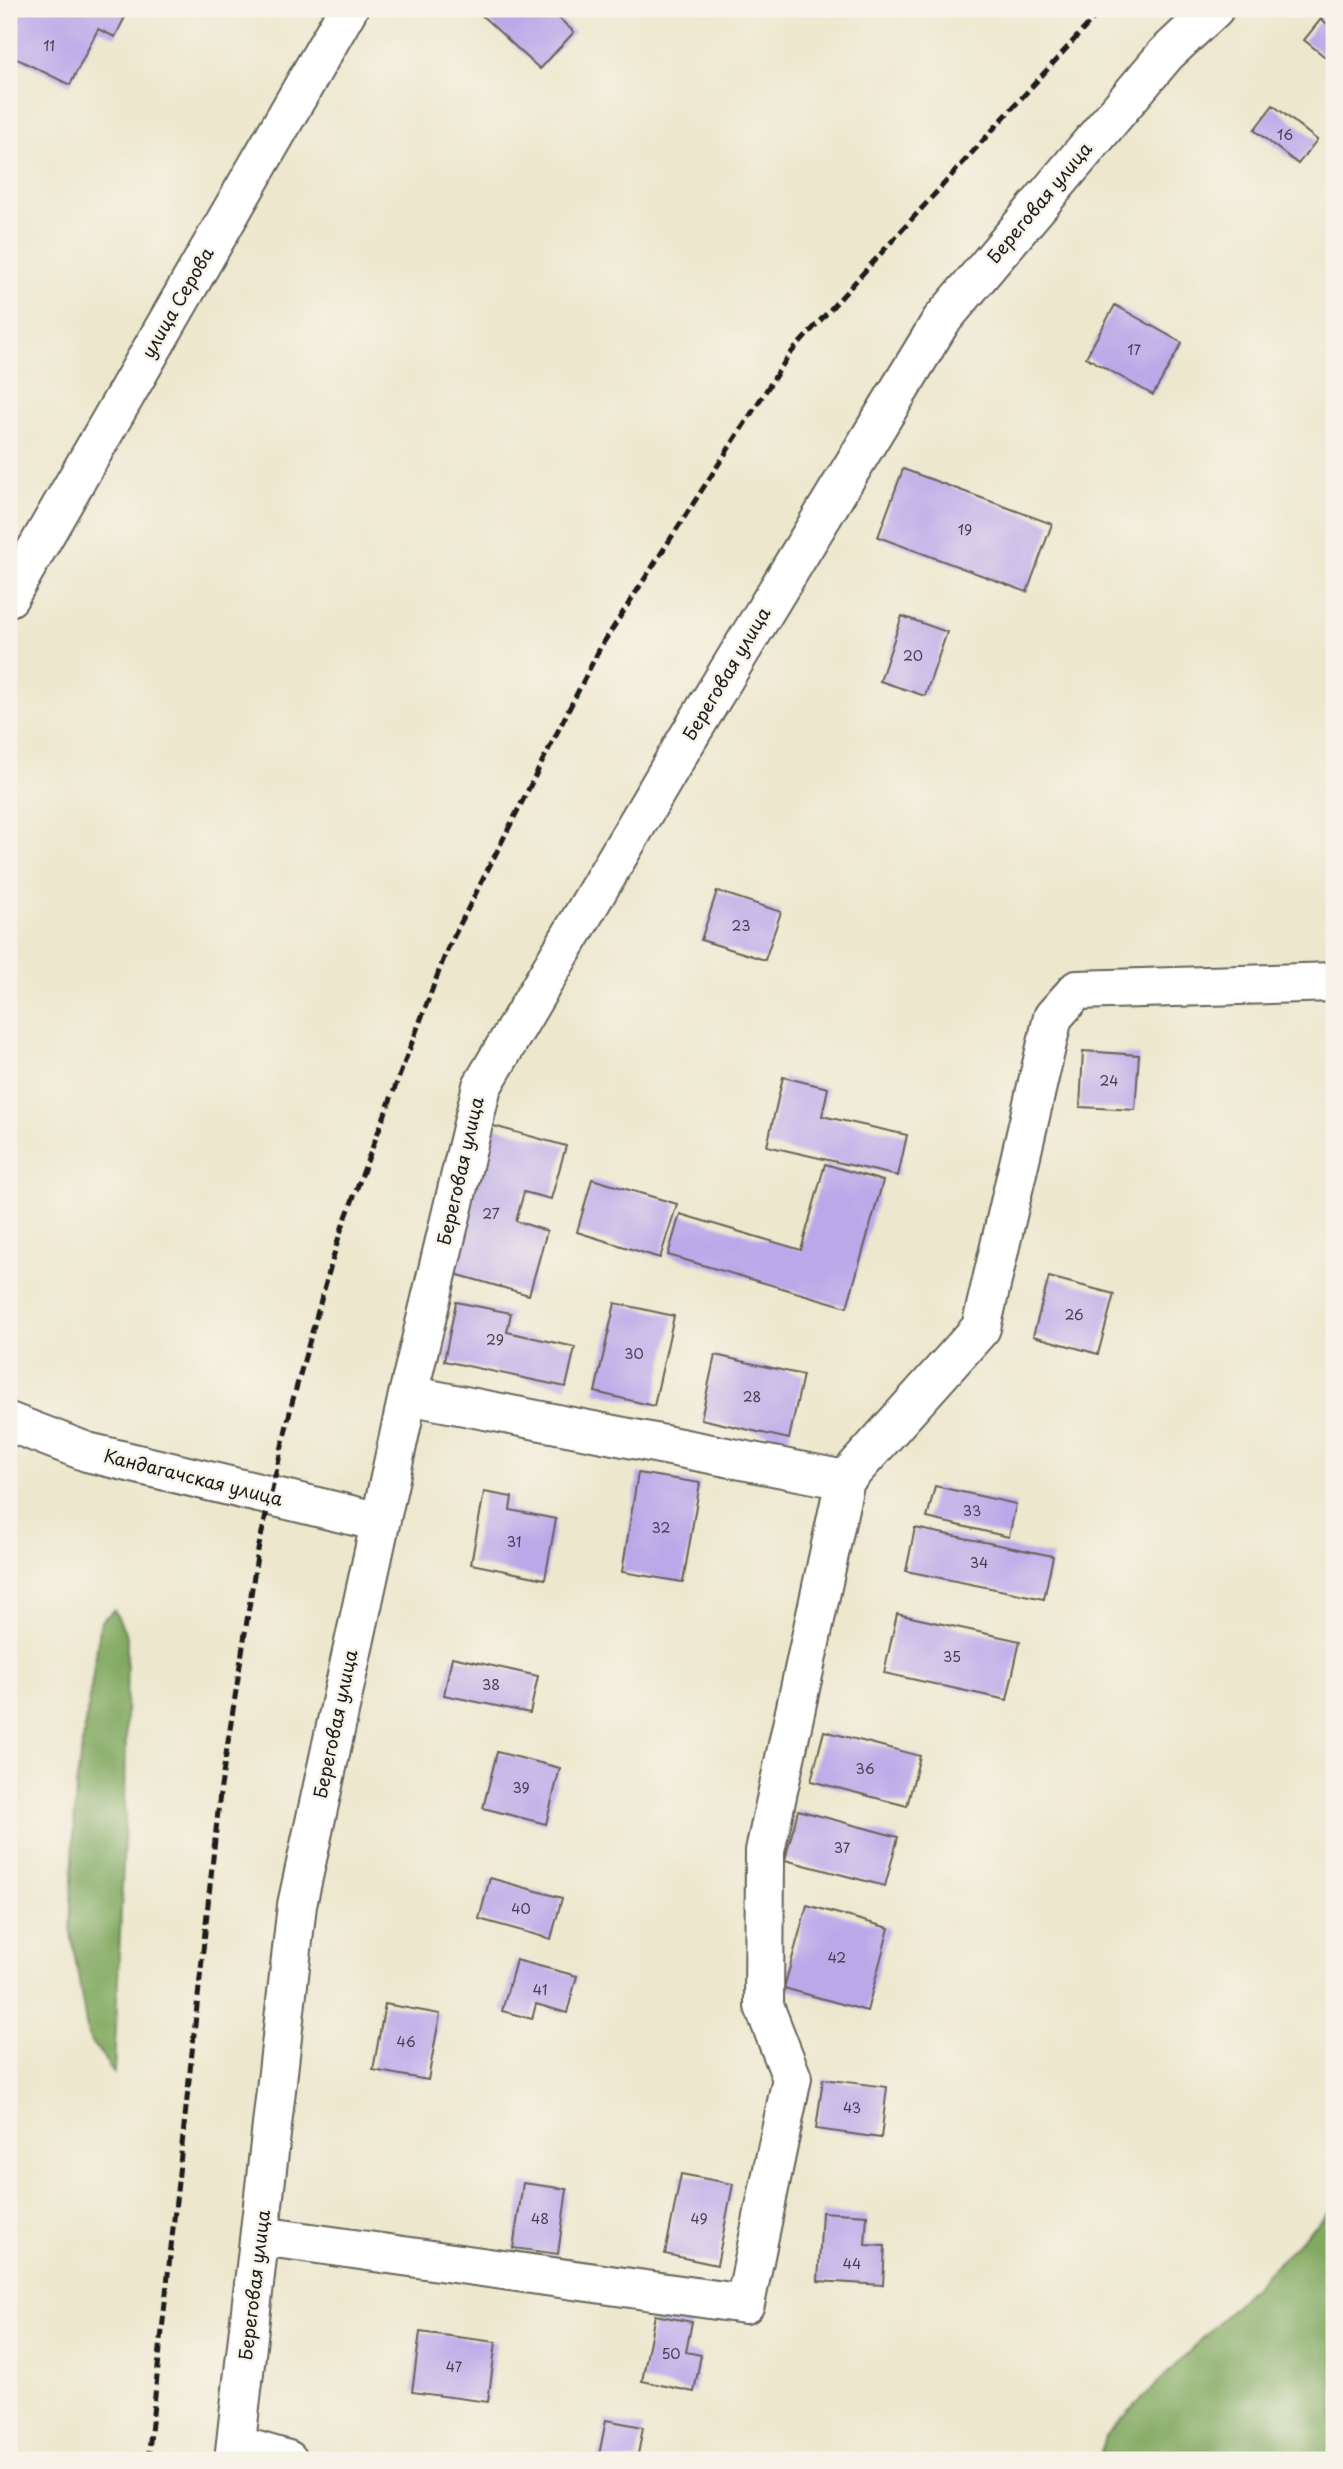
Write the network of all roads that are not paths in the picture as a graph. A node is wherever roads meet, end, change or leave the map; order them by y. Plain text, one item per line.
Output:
1 (348, 9) edge
2 (1214, 9) edge
3 (9, 597) edge
4 (1334, 982) edge
5 (408, 1395) junction
6 (9, 1422) edge
7 (845, 1480) junction
8 (380, 1522) junction
9 (261, 2236) junction
10 (235, 2453) edge
11 (288, 2460) edge

1 - 3 street, улица Серова
2 - 5 street, Береговая улица
4 - 7 street
5 - 7 street
5 - 8 street, Береговая улица
6 - 8 street, Кандагачская улица
7 - 9 street
8 - 9 street, Береговая улица
9 - 10 street, Береговая улица
10 - 11 street

